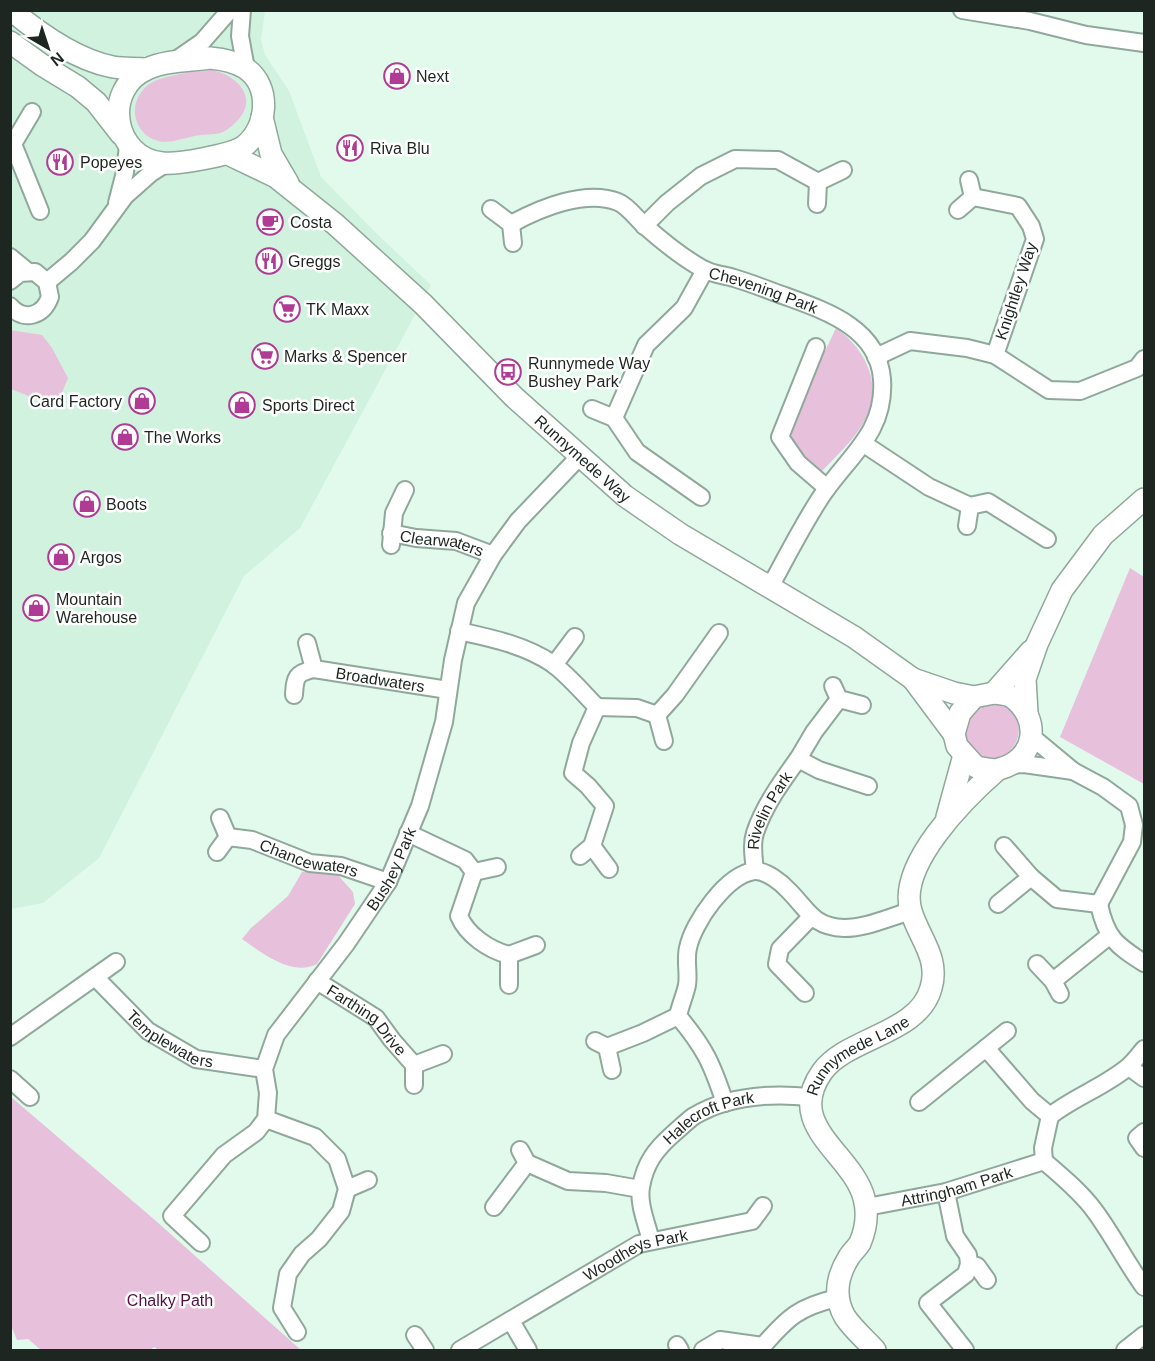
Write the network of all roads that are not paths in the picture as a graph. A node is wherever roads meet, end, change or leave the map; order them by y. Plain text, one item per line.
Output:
1 (11, 10) edge
2 (230, 10) edge
3 (242, 10) edge
4 (962, 10) edge
5 (1031, 16) edge
6 (10, 42) edge
7 (1144, 43) edge
8 (172, 63) junction
9 (146, 69) junction
10 (246, 69) junction
11 (32, 112) dead end
12 (262, 117) junction
13 (125, 140) junction
14 (12, 145) edge
15 (228, 154) junction
16 (165, 164) junction
17 (843, 170) dead end
18 (818, 182) junction
19 (291, 187) junction
20 (817, 204) dead end
21 (491, 209) dead end
22 (114, 210) junction
23 (958, 210) dead end
24 (40, 212) dead end
25 (510, 224) junction
26 (644, 226) junction
27 (513, 243) dead end
28 (10, 256) edge
29 (705, 270) junction
30 (27, 272) junction
31 (10, 281) edge
32 (47, 282) junction
33 (10, 306) edge
34 (816, 347) dead end
35 (995, 355) junction
36 (876, 357) junction
37 (1144, 359) edge
38 (592, 409) dead end
39 (614, 418) junction
40 (864, 444) junction
41 (580, 456) junction
42 (827, 488) junction
43 (405, 490) dead end
44 (701, 497) dead end
45 (1144, 499) edge
46 (970, 507) junction
47 (967, 526) dead end
48 (1047, 539) dead end
49 (493, 555) junction
50 (770, 587) junction
51 (459, 631) junction
52 (719, 633) dead end
53 (575, 637) dead end
54 (307, 643) dead end
55 (1037, 644) junction
56 (554, 665) junction
57 (314, 669) junction
58 (913, 679) junction
59 (448, 690) junction
60 (294, 695) dead end
61 (984, 695) junction
62 (862, 705) dead end
63 (597, 707) junction
64 (1027, 713) junction
65 (657, 715) junction
66 (954, 734) junction
67 (1032, 736) junction
68 (664, 741) dead end
69 (964, 755) junction
70 (798, 759) junction
71 (1004, 767) junction
72 (1073, 771) junction
73 (868, 786) dead end
74 (220, 818) dead end
75 (946, 821) junction
76 (408, 832) junction
77 (228, 837) junction
78 (1004, 846) dead end
79 (218, 852) dead end
80 (497, 867) dead end
81 (609, 869) dead end
82 (755, 871) junction
83 (474, 872) junction
84 (1031, 877) junction
85 (388, 882) junction
86 (998, 904) dead end
87 (1099, 904) junction
88 (911, 911) junction
89 (811, 917) junction
90 (1109, 936) junction
91 (536, 945) dead end
92 (509, 955) junction
93 (116, 962) dead end
94 (1144, 963) edge
95 (1037, 964) dead end
96 (95, 976) junction
97 (317, 981) junction
98 (509, 985) dead end
99 (805, 993) dead end
100 (678, 1016) junction
101 (1007, 1031) dead end
102 (10, 1037) edge
103 (986, 1048) junction
104 (1144, 1049) edge
105 (442, 1054) dead end
106 (414, 1065) junction
107 (1129, 1067) junction
108 (264, 1069) junction
109 (612, 1070) dead end
110 (1144, 1078) edge
111 (10, 1079) edge
112 (414, 1085) dead end
113 (30, 1097) dead end
114 (810, 1097) junction
115 (919, 1102) dead end
116 (725, 1103) junction
117 (1050, 1116) junction
118 (266, 1119) junction
119 (1144, 1132) edge
120 (1144, 1148) edge
121 (1044, 1161) junction
122 (368, 1180) dead end
123 (347, 1189) junction
124 (640, 1189) junction
125 (946, 1192) junction
126 (763, 1206) dead end
127 (867, 1207) junction
128 (494, 1208) dead end
129 (651, 1241) junction
130 (201, 1243) dead end
131 (969, 1264) junction
132 (987, 1280) dead end
133 (1144, 1287) edge
134 (837, 1298) junction
135 (511, 1321) junction
136 (297, 1332) dead end
137 (415, 1335) dead end
138 (1144, 1335) edge
139 (763, 1348) edge
140 (425, 1350) edge
141 (460, 1350) edge
142 (528, 1350) edge
143 (703, 1350) edge
144 (875, 1350) edge
145 (965, 1350) edge
146 (1125, 1350) edge

1 - 9 street
2 - 8 street
3 - 10 street
4 - 5 street
5 - 7 street
6 - 13 street
8 - 9 street
8 - 10 street
9 - 13 street
10 - 12 street
11 - 14 street
12 - 15 street
12 - 19 street, Runnymede Way
13 - 16 street
13 - 22 street
14 - 24 street
15 - 16 street
15 - 19 street, Runnymede Way
16 - 22 street
17 - 18 street
18 - 20 street
18 - 26 street
19 - 41 street, Runnymede Way
21 - 25 street
22 - 32 street
23 - 35 street, Knightley Way
25 - 26 street, Chevening Park
25 - 27 street
26 - 29 street, Chevening Park
28 - 30 street
29 - 36 street, Chevening Park
29 - 39 street
30 - 31 street
30 - 32 street
32 - 33 street
34 - 42 street
35 - 36 street, Knightley Way
35 - 37 street, Knightley Way
36 - 40 street, Chevening Park
38 - 39 street
39 - 44 street
40 - 42 street, Chevening Park
40 - 46 street
41 - 49 street, Bushey Park
41 - 50 street, Runnymede Way
42 - 50 street, Chevening Park
43 - 49 street, Clearwaters
45 - 55 street
46 - 47 street
46 - 48 street
49 - 51 street, Bushey Park
50 - 58 street, Runnymede Way
51 - 56 street
51 - 59 street, Bushey Park
52 - 65 street
53 - 56 street
54 - 57 street, Broadwaters
55 - 61 street
55 - 64 street
56 - 63 street
57 - 59 street, Broadwaters
57 - 60 street, Broadwaters
58 - 61 street, Runnymede Way
58 - 66 street, Runnymede Way
59 - 76 street, Bushey Park
61 - 64 street
61 - 66 street
62 - 70 street
63 - 65 street
63 - 81 street
64 - 67 street
65 - 68 street
66 - 69 street
67 - 71 street
67 - 72 street
69 - 71 street
69 - 75 street, Runnymede Lane
70 - 73 street, Rivelin Park
70 - 82 street, Rivelin Park
71 - 72 street
71 - 75 street, Runnymede Lane
72 - 87 street
74 - 77 street
75 - 88 street, Runnymede Lane
76 - 83 street
76 - 85 street, Bushey Park
77 - 79 street
77 - 85 street, Chancewaters
78 - 84 street
80 - 83 street
82 - 89 street, Rivelin Park
82 - 100 street, Rivelin Park
83 - 92 street
84 - 86 street
84 - 87 street
85 - 97 street, Bushey Park
87 - 90 street
88 - 89 street
88 - 114 street, Runnymede Lane
89 - 99 street
90 - 94 street
90 - 95 street
91 - 92 street
92 - 98 street
93 - 96 street
96 - 102 street
96 - 108 street, Templewaters
97 - 106 street, Farthing Drive
97 - 108 street, Bushey Park
100 - 109 street
100 - 116 street
101 - 103 street
103 - 115 street
103 - 117 street
104 - 107 street
105 - 106 street, Farthing Drive
106 - 112 street, Farthing Drive
107 - 110 street
107 - 117 street
108 - 118 street, Bushey Park
111 - 113 street
114 - 116 street, Halecroft Park
114 - 127 street, Runnymede Lane
116 - 124 street, Halecroft Park
117 - 121 street
118 - 123 street
118 - 130 street
119 - 120 street
121 - 125 street, Attringham Park
121 - 133 street
122 - 123 street
123 - 136 street
124 - 128 street
124 - 129 street, Halecroft Park
125 - 127 street, Attringham Park
125 - 131 street
126 - 129 street, Woodheys Park
127 - 134 street
129 - 135 street, Woodheys Park
131 - 132 street
131 - 145 street
134 - 139 street
134 - 144 street
135 - 141 street, Woodheys Park
135 - 142 street
137 - 140 street
138 - 146 street
139 - 143 street

